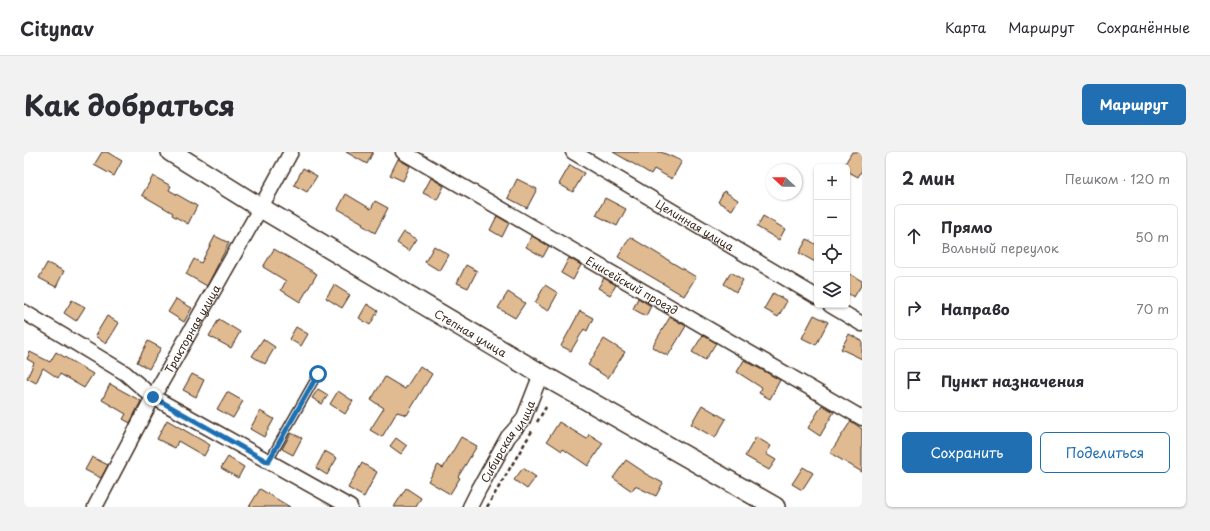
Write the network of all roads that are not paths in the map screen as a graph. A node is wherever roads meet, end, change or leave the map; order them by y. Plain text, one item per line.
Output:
1 (171, 152) edge
2 (291, 152) edge
3 (403, 152) edge
4 (573, 152) edge
5 (261, 207) junction
6 (814, 295) edge
7 (835, 308) edge
8 (24, 312) edge
9 (862, 324) edge
10 (318, 374) dead end
11 (541, 374) junction
12 (153, 397) junction
13 (862, 418) edge
14 (268, 462) junction
15 (95, 507) edge
16 (350, 507) edge
17 (470, 507) edge
18 (774, 507) edge

1 - 5 street, Степная улица
2 - 5 street, Тракторная улица
3 - 13 street, Енисейский проезд
4 - 6 street, Целинная улица
5 - 11 street, Степная улица
5 - 12 street, Тракторная улица
7 - 9 street
8 - 12 street
10 - 14 lane
11 - 17 street, Сибирская улица
11 - 18 street, Степная улица
12 - 14 street
12 - 15 street, Тракторная улица
14 - 16 street

